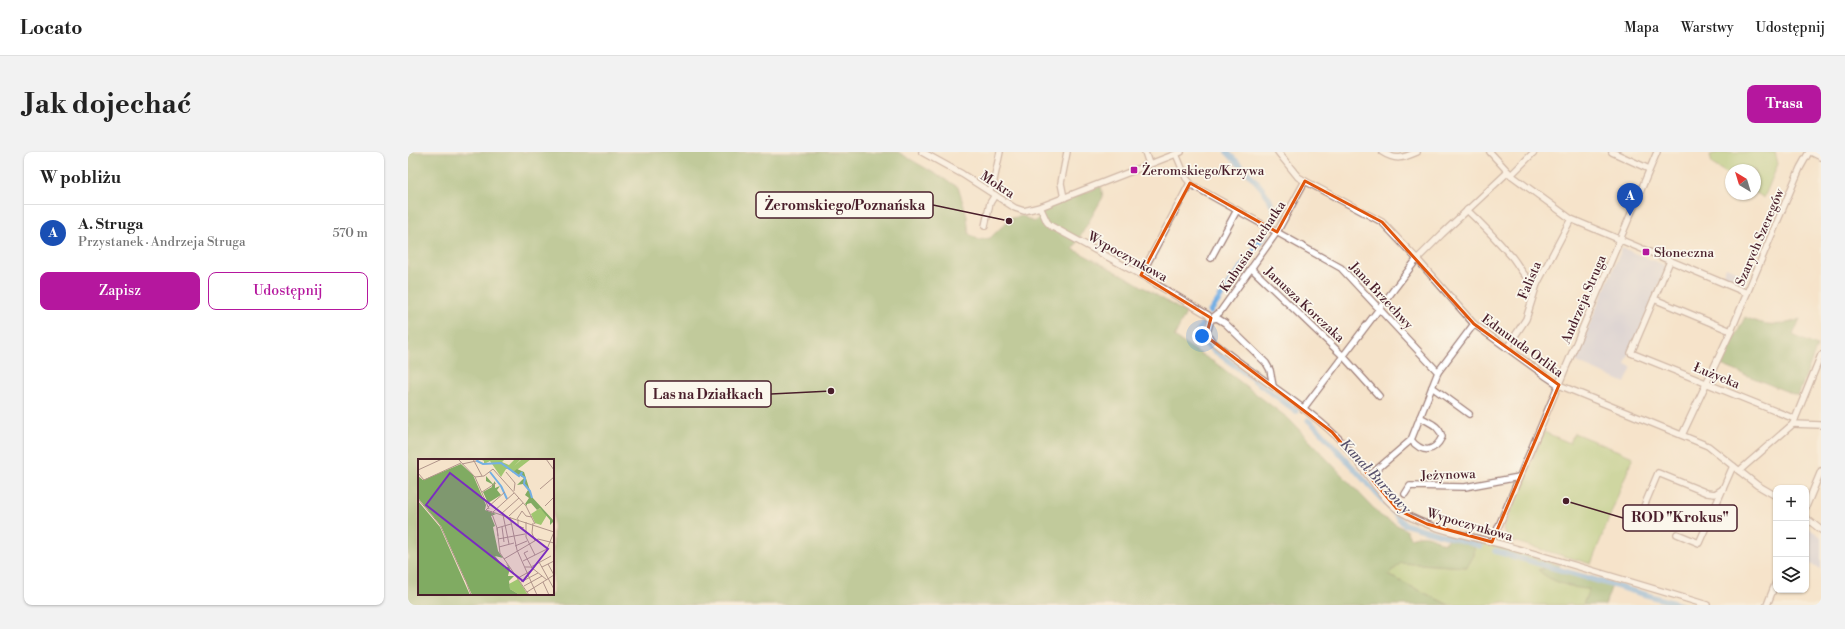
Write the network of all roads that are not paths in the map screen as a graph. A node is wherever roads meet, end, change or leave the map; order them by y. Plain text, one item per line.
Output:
1 (922, 152) edge
2 (1000, 152) edge
3 (1067, 152) edge
4 (1145, 152) edge
5 (1278, 152) edge
6 (1382, 152) edge
7 (1417, 152) edge
8 (1490, 152) edge
9 (1534, 152) edge
10 (1612, 152) edge
11 (1657, 152) edge
12 (1810, 152) edge
13 (1179, 153) edge
14 (1821, 157) edge
15 (1149, 164) junction
16 (1649, 169) junction
17 (1510, 174) junction
18 (1305, 181) junction
19 (1190, 183) junction
20 (989, 191) junction
21 (995, 195) junction
22 (1064, 198) junction
23 (1040, 206) junction
24 (1237, 210) junction
25 (1467, 210) junction
26 (1571, 219) junction
27 (985, 226) dead end
28 (1277, 232) junction
29 (1620, 241) junction
30 (1211, 258) dead end
31 (1417, 259) junction
32 (1670, 261) junction
33 (1251, 268) junction
34 (1141, 275) junction
35 (1536, 284) junction
36 (1747, 293) junction
37 (1654, 299) junction
38 (1379, 308) junction
39 (1211, 319) junction
40 (1474, 324) junction
41 (1732, 331) junction
42 (1507, 348) junction
43 (1821, 355) edge
44 (1343, 356) junction
45 (1438, 372) junction
46 (1707, 382) junction
47 (1559, 385) junction
48 (1273, 386) junction
49 (1432, 387) junction
50 (1380, 396) dead end
51 (1304, 409) junction
52 (1469, 414) dead end
53 (1420, 417) junction
54 (1794, 422) junction
55 (1821, 425) edge
56 (1682, 435) junction
57 (1411, 440) junction
58 (1733, 466) junction
59 (1739, 471) junction
60 (1821, 471) edge
61 (1370, 476) junction
62 (1519, 477) junction
63 (1722, 489) junction
64 (1405, 494) dead end
65 (1773, 494) edge
66 (1809, 499) edge
67 (1639, 518) dead end
68 (1809, 520) edge
69 (1821, 530) edge
70 (1677, 534) dead end
71 (1492, 542) junction
72 (1773, 590) edge
73 (1707, 605) edge
74 (1767, 605) edge

1 - 20 street, Mokra
2 - 20 street
3 - 22 street
4 - 15 street
5 - 18 street, Edmunda Orlika
6 - 7 street
8 - 17 street
9 - 17 street
10 - 16 street
11 - 16 street, Andrzeja Struga
12 - 14 street
12 - 36 street, Szarych Szeregów
13 - 15 street
13 - 19 street
15 - 22 street
16 - 29 street, Andrzeja Struga
17 - 25 street
17 - 26 street
18 - 28 street, Kubusia Puchatka
18 - 31 street, Edmunda Orlika
19 - 24 street, Jana Brzechwy
19 - 34 street
20 - 21 street, Mokra
21 - 23 street, Mokra
21 - 27 street
22 - 23 street
23 - 34 street, Wypoczynkowa
24 - 28 street, Jana Brzechwy
24 - 30 street
25 - 31 street
25 - 35 street
26 - 29 street
26 - 35 street, Falista
28 - 33 street, Kubusia Puchatka
28 - 38 street, Jana Brzechwy
29 - 32 street
29 - 47 street, Andrzeja Struga
31 - 38 street
31 - 40 street, Edmunda Orlika
32 - 36 street
32 - 37 street
33 - 39 street, Kubusia Puchatka
33 - 44 street, Janusza Korczaka
34 - 39 street, Wypoczynkowa
35 - 42 street, Falista
36 - 41 street, Szarych Szeregów
37 - 41 street
37 - 46 street, Łużycka
38 - 44 street
38 - 45 street, Jana Brzechwy
39 - 48 street, Wypoczynkowa
39 - 48 street, Wypoczynkowa
40 - 42 street, Edmunda Orlika
40 - 45 street
41 - 46 street, Szarych Szeregów
42 - 47 street, Edmunda Orlika
43 - 54 street
44 - 50 street, Janusza Korczaka
44 - 51 street
45 - 49 street
46 - 54 street, Łużycka
46 - 56 street, Szarych Szeregów
47 - 56 street, Edmunda Orlika
47 - 62 street, Andrzeja Struga
48 - 51 street, Wypoczynkowa
49 - 52 street
49 - 53 street
51 - 61 street, Wypoczynkowa
53 - 57 street
53 - 57 street
54 - 55 street
54 - 59 street
56 - 58 street, Edmunda Orlika
57 - 61 street
58 - 59 street, Edmunda Orlika
58 - 63 street
59 - 65 street, Edmunda Orlika
60 - 66 street
61 - 71 street, Wypoczynkowa
62 - 64 street, Jeżynowa
62 - 71 street, Andrzeja Struga
63 - 67 street
63 - 70 street
68 - 69 street
71 - 73 street, Wypoczynkowa
72 - 74 street

